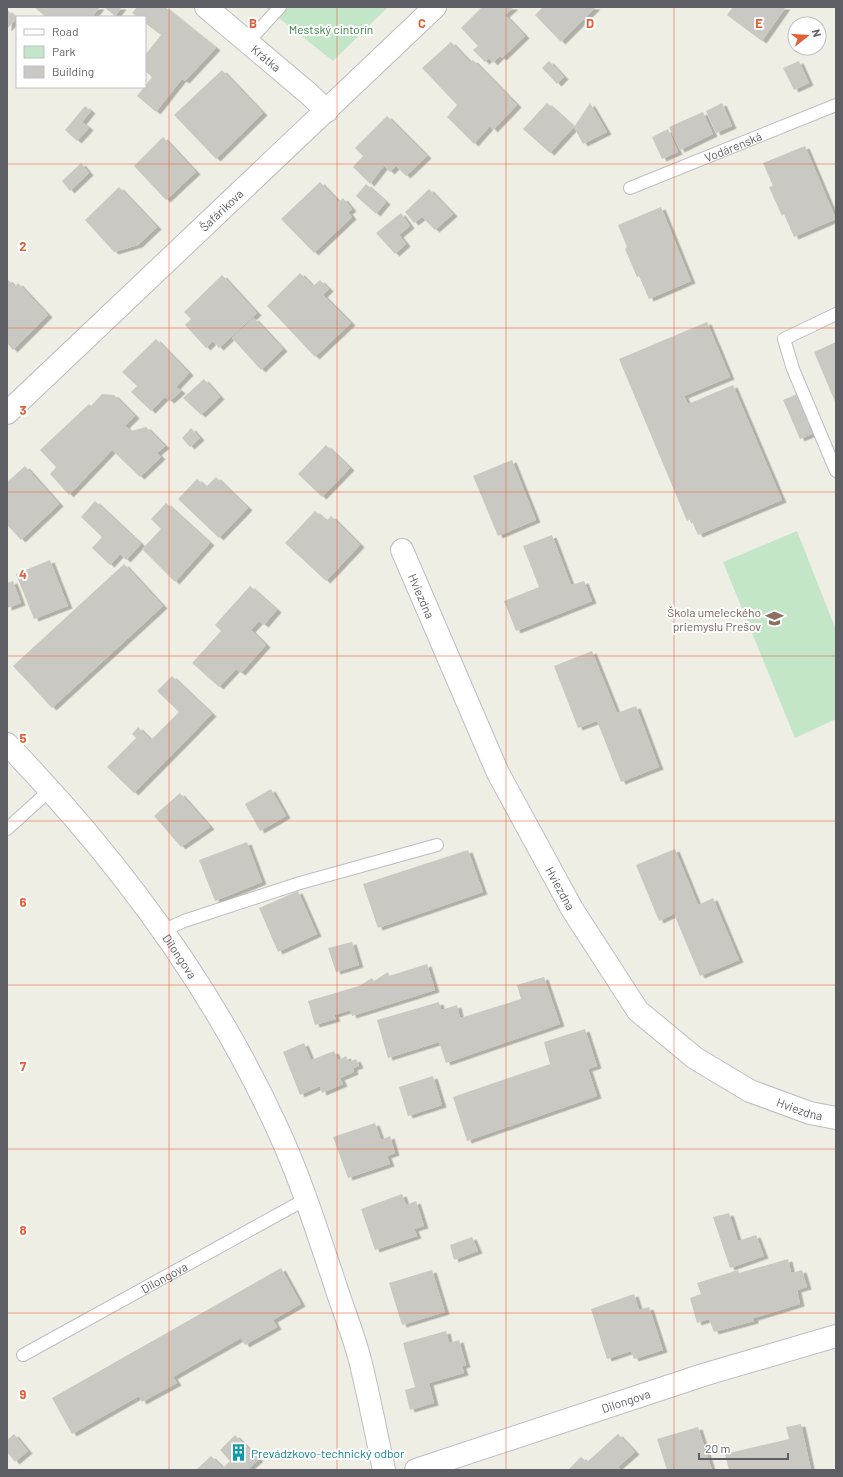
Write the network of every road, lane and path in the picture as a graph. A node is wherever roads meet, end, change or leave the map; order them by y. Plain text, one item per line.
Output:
1 (206, 7) edge
2 (280, 7) edge
3 (435, 7) edge
4 (248, 42) junction
5 (836, 105) edge
6 (327, 111) junction
7 (630, 188) dead end
8 (836, 314) edge
9 (7, 413) edge
10 (836, 471) edge
11 (402, 550) dead end
12 (7, 744) edge
13 (50, 790) junction
14 (7, 828) edge
15 (437, 845) dead end
16 (162, 931) junction
17 (836, 1118) edge
18 (306, 1199) junction
19 (836, 1336) edge
20 (22, 1355) dead end
21 (384, 1470) edge
22 (416, 1470) edge

1 - 4 street, Krátka
2 - 4 lane
3 - 6 street, Šafárikova
4 - 6 street, Krátka
5 - 7 lane, Vodárenská
6 - 9 street, Šafárikova
8 - 10 lane
11 - 17 street, Hviezdna
12 - 13 street, Dilongova
13 - 14 lane
13 - 16 street, Dilongova
15 - 16 lane
16 - 18 street, Dilongova
18 - 20 lane, Dilongova
18 - 21 street, Dilongova
19 - 22 street, Dilongova

